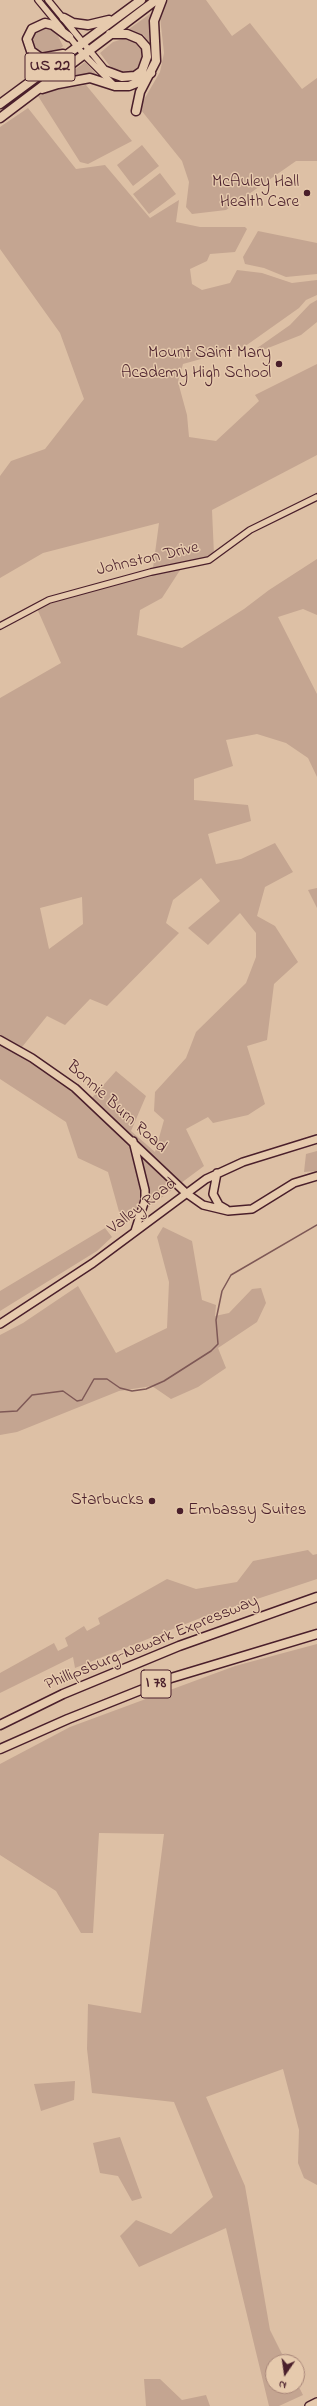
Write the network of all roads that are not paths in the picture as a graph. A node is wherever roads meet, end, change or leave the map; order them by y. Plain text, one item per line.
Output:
1 (38, 0) edge
2 (48, 0) edge
3 (141, 0) edge
4 (156, 0) edge
5 (162, 0) edge
6 (64, 18) junction
7 (116, 18) junction
8 (110, 34) junction
9 (69, 37) junction
10 (84, 42) junction
11 (76, 47) junction
12 (86, 52) junction
13 (68, 53) junction
14 (106, 71) junction
15 (151, 73) junction
16 (115, 86) junction
17 (33, 93) junction
18 (0, 104) edge
19 (136, 111) dead end
20 (0, 118) edge
21 (317, 497) edge
22 (0, 626) edge
23 (0, 1040) edge
24 (317, 1139) edge
25 (133, 1141) junction
26 (217, 1173) junction
27 (317, 1176) edge
28 (186, 1193) junction
29 (228, 1211) junction
30 (134, 1234) junction
31 (0, 1324) edge
32 (317, 1597) edge
33 (317, 1634) edge
34 (4, 1721) edge
35 (0, 1725) edge
36 (0, 1749) edge
37 (317, 2402) edge
38 (309, 2406) edge

1 - 9 street
2 - 6 street
3 - 7 highway, US 22
4 - 8 highway, US 22
5 - 15 highway
6 - 7 highway
6 - 10 street
7 - 10 highway, US 22
8 - 12 highway, US 22
8 - 14 highway
9 - 11 street
9 - 13 highway
10 - 11 highway, US 22
10 - 12 street
11 - 12 street
11 - 13 highway, US 22
12 - 14 street
12 - 16 street
12 - 17 highway, US 22
13 - 18 highway, US 22
14 - 16 street
15 - 16 highway
15 - 19 highway
16 - 17 highway
17 - 20 highway, US 22
21 - 22 street, Johnston Drive
23 - 25 main road, Bonnie Burn Road
24 - 26 main road, Valley Road
25 - 28 main road, Bonnie Burn Road
25 - 30 main road
26 - 28 main road, Valley Road
26 - 29 main road
27 - 29 main road, Bonnie Burn Road
28 - 29 main road, Bonnie Burn Road
28 - 30 main road, Valley Road
30 - 31 main road, Valley Road
32 - 34 highway, Phillipsburg-Newark Expressway / I 78
33 - 36 highway, I 78
34 - 35 highway, Phillipsburg-Newark Expressway / I 78
37 - 38 main road

